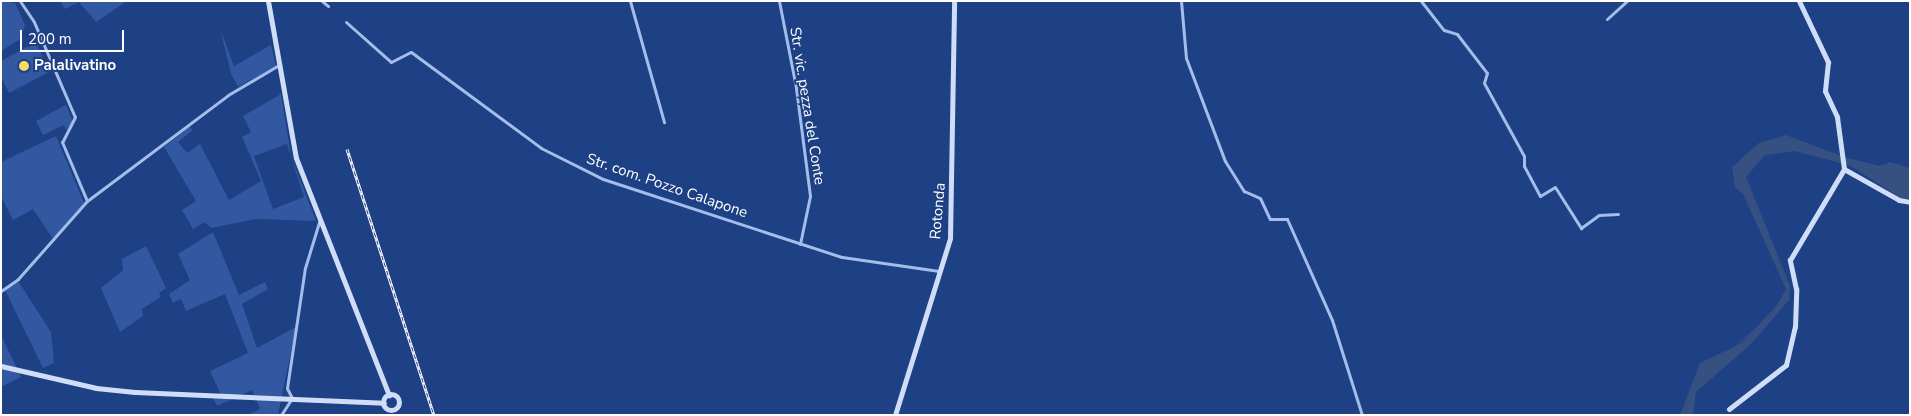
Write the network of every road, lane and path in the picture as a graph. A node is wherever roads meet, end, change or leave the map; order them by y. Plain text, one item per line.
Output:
1 (20, 1) edge
2 (268, 1) edge
3 (322, 1) edge
4 (630, 1) edge
5 (778, 1) edge
6 (954, 1) edge
7 (1181, 1) edge
8 (1420, 1) edge
9 (1627, 1) edge
10 (1799, 1) edge
11 (328, 6) dead end
12 (1607, 19) dead end
13 (346, 22) dead end
14 (279, 65) junction
15 (664, 122) dead end
16 (1844, 169) junction
17 (87, 201) junction
18 (1910, 202) edge
19 (1618, 214) dead end
20 (320, 219) junction
21 (800, 244) junction
22 (939, 271) junction
23 (1, 291) edge
24 (1, 366) edge
25 (389, 395) junction
26 (276, 397) junction
27 (292, 398) junction
28 (384, 402) junction
29 (283, 407) junction
30 (1729, 409) dead end
31 (396, 412) edge
32 (281, 415) edge
33 (895, 415) edge
34 (1362, 415) edge

1 - 17 street
2 - 14 main road
3 - 11 street
4 - 15 street
5 - 21 street, Str. vic. pezza del Conte
6 - 22 main road, Rotonda
7 - 34 street
8 - 19 street
9 - 12 street
10 - 16 main road
13 - 21 street, Str. com. Pozzo Calapone
14 - 17 street
14 - 20 main road
16 - 18 main road
16 - 30 main road
17 - 23 street
20 - 25 main road
20 - 27 street
21 - 22 street, Str. com. Pozzo Calapone
22 - 33 main road, Rotonda
24 - 26 main road
25 - 28 main road
25 - 31 main road
26 - 27 main road
26 - 29 street
27 - 28 main road
27 - 29 street
28 - 31 main road
29 - 32 street

